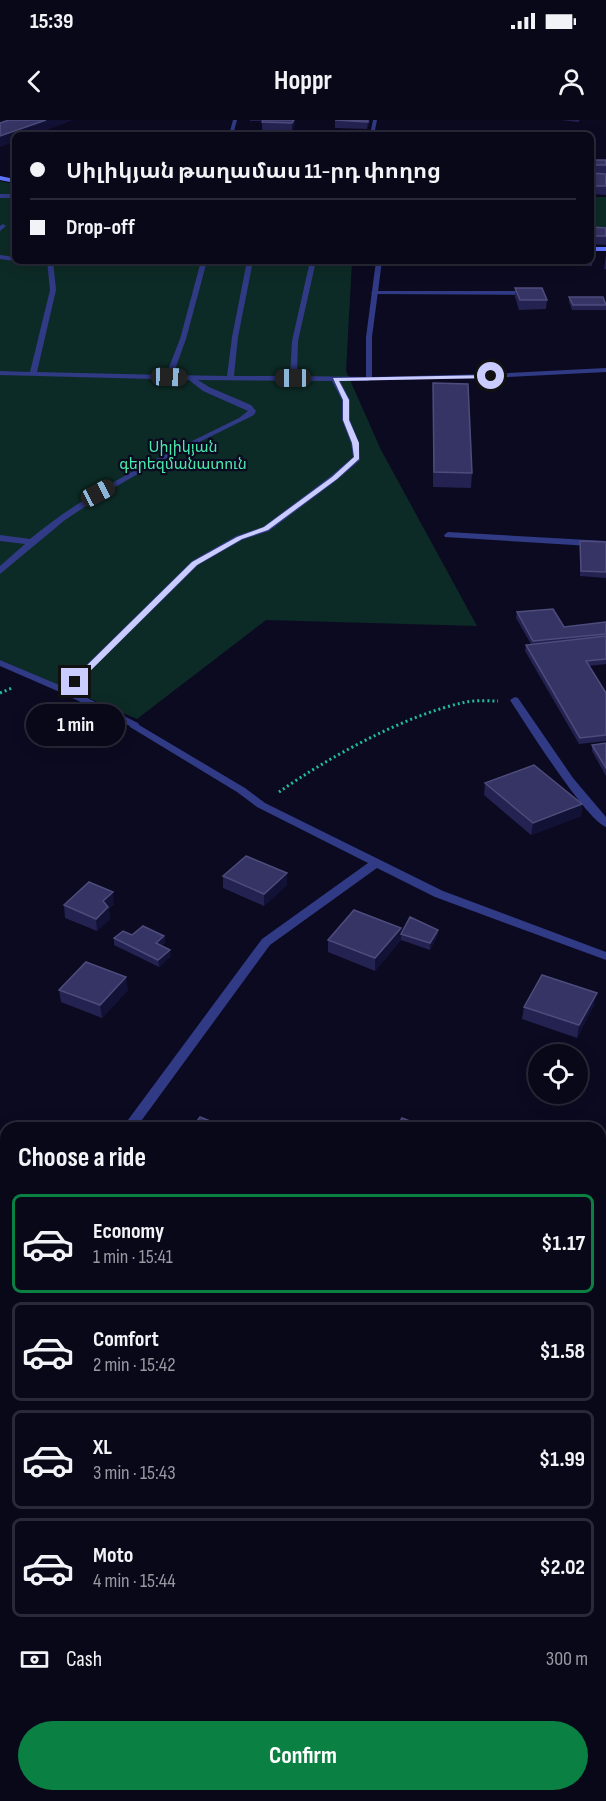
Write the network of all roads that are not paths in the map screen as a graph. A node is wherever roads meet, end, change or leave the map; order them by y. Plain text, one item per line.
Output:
1 (50, 264) edge
2 (203, 264) edge
3 (249, 264) edge
4 (312, 264) edge
5 (379, 264) edge
6 (374, 293) junction
7 (538, 293) edge
8 (606, 370) edge
9 (0, 373) edge
10 (33, 374) junction
11 (169, 377) junction
12 (191, 378) junction
13 (230, 378) junction
14 (293, 378) junction
15 (335, 379) junction
16 (368, 379) junction
17 (448, 535) dead end
18 (0, 538) edge
19 (30, 542) junction
20 (606, 544) edge
21 (0, 571) edge
22 (0, 663) edge
23 (65, 691) junction
24 (514, 700) road end
25 (606, 824) edge
26 (376, 863) junction
27 (606, 956) edge
28 (133, 1122) edge

1 - 10 street
2 - 11 street
3 - 13 street
4 - 14 street
5 - 6 street
6 - 7 street
6 - 16 street
8 - 16 street
9 - 10 street
10 - 11 street
11 - 12 street
12 - 13 street
12 - 19 street
13 - 14 street
14 - 15 street
15 - 16 street
15 - 23 street
17 - 20 street
18 - 19 street
19 - 21 street
22 - 23 street
23 - 26 street
24 - 25 street
26 - 27 street
26 - 28 street

